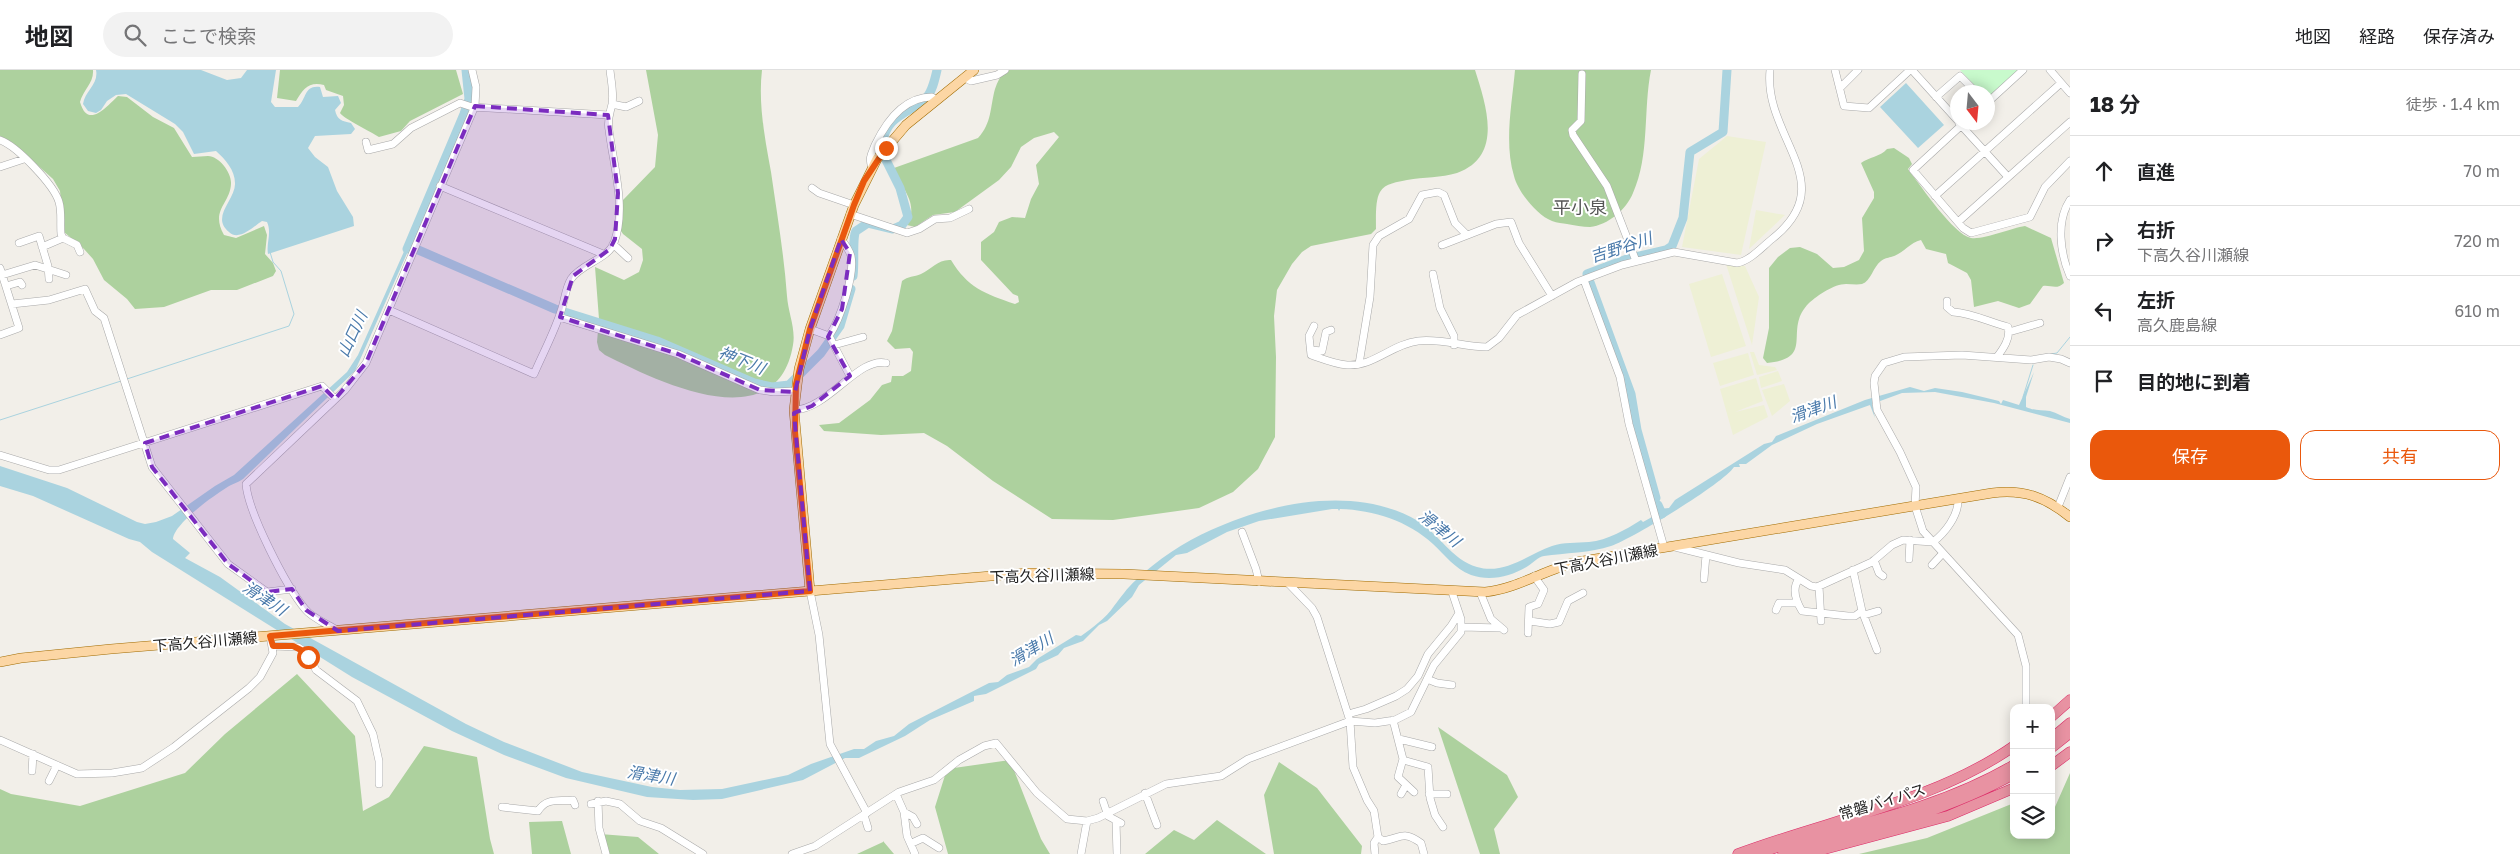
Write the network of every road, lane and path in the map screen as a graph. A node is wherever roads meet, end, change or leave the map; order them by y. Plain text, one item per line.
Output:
1 (472, 70) edge
2 (610, 70) edge
3 (974, 70) edge
4 (1005, 70) edge
5 (1770, 70) edge
6 (1836, 70) edge
7 (1858, 70) edge
8 (1911, 70) edge
9 (2023, 70) edge
10 (2050, 70) edge
11 (1582, 74) dead end
12 (965, 78) junction
13 (2061, 83) junction
14 (1969, 85) edge
15 (1840, 88) junction
16 (2070, 93) edge
17 (1995, 96) edge
18 (1936, 97) junction
19 (929, 98) junction
20 (639, 101) dead end
21 (612, 104) junction
22 (474, 106) junction
23 (1950, 112) edge
24 (608, 115) junction
25 (2070, 122) edge
26 (1954, 130) edge
27 (1967, 130) edge
28 (0, 140) edge
29 (366, 142) dead end
30 (1985, 152) junction
31 (24, 159) junction
32 (2070, 161) edge
33 (875, 163) junction
34 (0, 167) edge
35 (2008, 177) junction
36 (440, 186) junction
37 (812, 188) dead end
38 (1935, 196) junction
39 (2070, 200) edge
40 (854, 205) junction
41 (968, 208) dead end
42 (850, 214) junction
43 (1958, 222) junction
44 (1467, 235) junction
45 (64, 238) junction
46 (841, 239) junction
47 (19, 243) dead end
48 (614, 244) junction
49 (1442, 245) dead end
50 (42, 248) junction
51 (80, 252) dead end
52 (603, 254) junction
53 (628, 258) dead end
54 (1635, 258) junction
55 (48, 269) junction
56 (1, 271) edge
57 (1434, 274) dead end
58 (66, 275) dead end
59 (2070, 276) edge
60 (49, 279) dead end
61 (1587, 279) junction
62 (22, 285) dead end
63 (6, 286) junction
64 (1552, 296) junction
65 (1946, 301) dead end
66 (12, 304) junction
67 (389, 310) junction
68 (560, 313) junction
69 (2040, 323) dead end
70 (1314, 326) dead end
71 (810, 329) junction
72 (1331, 330) dead end
73 (2009, 332) junction
74 (0, 335) edge
75 (863, 337) dead end
76 (831, 340) junction
77 (1454, 345) junction
78 (1311, 350) junction
79 (1997, 357) junction
80 (886, 362) dead end
81 (2070, 363) edge
82 (1359, 364) junction
83 (850, 376) junction
84 (796, 388) junction
85 (334, 399) junction
86 (794, 410) junction
87 (145, 443) junction
88 (0, 455) edge
89 (2070, 477) edge
90 (1958, 499) junction
91 (1915, 506) junction
92 (2058, 508) junction
93 (2070, 517) edge
94 (1242, 532) dead end
95 (1910, 540) junction
96 (1933, 542) junction
97 (1669, 547) junction
98 (1943, 553) junction
99 (1706, 555) junction
100 (1909, 559) dead end
101 (1874, 560) junction
102 (1932, 565) dead end
103 (1853, 570) junction
104 (1534, 576) junction
105 (1883, 576) dead end
106 (1704, 579) dead end
107 (1799, 579) junction
108 (1259, 582) junction
109 (1288, 584) junction
110 (1819, 586) junction
111 (292, 589) junction
112 (810, 591) junction
113 (1452, 592) junction
114 (1480, 592) junction
115 (1583, 593) dead end
116 (1796, 603) junction
117 (1776, 610) dead end
118 (1878, 612) dead end
119 (1459, 613) junction
120 (1863, 613) junction
121 (1821, 617) junction
122 (1462, 627) junction
123 (1485, 627) junction
124 (1519, 627) dead end
125 (1529, 627) junction
126 (338, 631) junction
127 (1476, 635) dead end
128 (272, 636) junction
129 (273, 646) junction
130 (1877, 650) dead end
131 (0, 662) edge
132 (1427, 679) junction
133 (1452, 685) dead end
134 (2070, 700) edge
135 (2026, 704) edge
136 (2055, 713) edge
137 (1349, 717) junction
138 (1393, 720) junction
139 (2070, 723) edge
140 (2070, 733) edge
141 (2055, 735) edge
142 (1398, 739) junction
143 (0, 740) edge
144 (2055, 745) edge
145 (1432, 747) dead end
146 (2010, 748) edge
147 (2070, 752) edge
148 (33, 754) junction
149 (1403, 760) junction
150 (2055, 763) edge
151 (56, 765) junction
152 (2010, 767) edge
153 (32, 770) dead end
154 (2010, 776) edge
155 (49, 781) dead end
156 (379, 784) dead end
157 (1406, 785) junction
158 (2010, 790) edge
159 (1414, 792) dead end
160 (1145, 793) junction
161 (896, 794) junction
162 (1402, 794) dead end
163 (1429, 794) junction
164 (1447, 794) dead end
165 (1104, 801) dead end
166 (575, 805) dead end
167 (502, 807) dead end
168 (904, 812) junction
169 (1108, 813) junction
170 (865, 814) junction
171 (1087, 821) junction
172 (917, 824) dead end
173 (1157, 825) dead end
174 (1443, 827) dead end
175 (868, 828) dead end
176 (1378, 837) junction
177 (912, 843) junction
178 (939, 848) dead end
179 (606, 854) edge
180 (703, 854) edge
181 (792, 854) edge
182 (915, 854) edge
183 (1081, 854) edge
184 (1117, 854) edge
185 (1375, 854) edge
186 (1424, 854) edge
187 (1738, 854) edge
188 (1755, 854) edge
189 (1782, 854) edge
190 (1806, 854) edge

1 - 22 street
2 - 21 street
3 - 12 main road
4 - 12 street
5 - 54 street
6 - 15 street
7 - 15 street
8 - 15 street
8 - 18 street
9 - 17 street
10 - 13 street
11 - 54 street
12 - 19 main road
13 - 16 street
13 - 30 street
14 - 18 street
18 - 23 street
19 - 33 main road
19 - 33 street
20 - 21 street
21 - 24 street
22 - 24 street
22 - 29 street
22 - 36 street
24 - 48 street
25 - 35 street
26 - 38 street
27 - 30 street
28 - 31 street
30 - 35 street
30 - 38 street
31 - 34 street
31 - 45 street
32 - 43 street
33 - 40 main road
35 - 43 street
36 - 52 street
36 - 67 street
37 - 40 street
38 - 43 street
39 - 59 street
40 - 42 main road
41 - 42 street
42 - 46 main road
44 - 49 street
44 - 64 street
44 - 82 street
45 - 50 street
45 - 51 street
46 - 71 main road
46 - 76 street
47 - 50 street
48 - 52 street
48 - 53 street
50 - 55 street
52 - 68 street
54 - 61 street
55 - 56 street
55 - 58 street
55 - 60 street
56 - 63 street
57 - 77 street
61 - 64 street
61 - 97 street
62 - 63 street
63 - 66 street
64 - 77 street
65 - 73 street
66 - 74 street
66 - 87 street
67 - 68 street
67 - 85 street
68 - 84 street
69 - 73 street
70 - 78 street
71 - 76 street
71 - 84 main road
72 - 78 street
73 - 79 street
75 - 76 street
76 - 83 street
77 - 82 street
78 - 82 street
79 - 81 street
79 - 91 street
80 - 83 street
83 - 86 street
84 - 86 main road
85 - 87 street
85 - 111 street
86 - 112 main road
87 - 88 street
87 - 111 street
89 - 92 street
90 - 91 main road, 下高久谷川瀬線
90 - 92 main road, 下高久谷川瀬線
90 - 96 street
91 - 96 street
91 - 97 main road, 下高久谷川瀬線
92 - 93 main road, 下高久谷川瀬線
94 - 108 street
95 - 96 street
95 - 100 street
95 - 101 street
96 - 98 street
97 - 99 street
97 - 104 main road, 下高久谷川瀬線
98 - 102 street
98 - 135 street
99 - 106 street
99 - 107 street
101 - 103 street
101 - 105 street
103 - 110 street
103 - 120 street
104 - 114 main road, 下高久谷川瀬線
104 - 125 street
107 - 110 street
107 - 116 street
108 - 109 main road, 下高久谷川瀬線
108 - 112 main road, 下高久谷川瀬線
109 - 113 main road, 下高久谷川瀬線
109 - 137 street
110 - 121 street
111 - 126 street
112 - 126 main road, 下高久谷川瀬線
112 - 170 street
113 - 114 main road, 下高久谷川瀬線
113 - 119 street
114 - 123 street
115 - 125 street
116 - 117 street
116 - 121 street
118 - 120 street
119 - 122 street
119 - 137 street
120 - 121 street
120 - 130 street
122 - 123 street
122 - 132 street
123 - 127 street
124 - 125 street
126 - 128 main road, 下高久谷川瀬線
128 - 129 street
128 - 131 main road, 下高久谷川瀬線
129 - 151 street
129 - 156 street
132 - 133 street
132 - 138 street
134 - 136 highway
137 - 138 street
137 - 160 street
137 - 176 street
138 - 142 street
139 - 141 highway
140 - 144 highway
142 - 145 street
142 - 149 street
143 - 148 street
146 - 187 highway
147 - 150 highway
148 - 151 street
148 - 153 street
149 - 157 street
149 - 163 street
151 - 155 street
152 - 188 highway, 常磐バイパス
154 - 189 highway, 常磐バイパス
157 - 159 street
157 - 162 street
158 - 190 highway
160 - 169 street
160 - 173 street
161 - 168 street
161 - 170 street
161 - 171 street
163 - 164 street
163 - 174 street
165 - 169 street
166 - 167 street
168 - 172 street
168 - 177 street
169 - 171 street
169 - 184 street
170 - 175 street
170 - 181 street
171 - 183 street
176 - 185 street
176 - 186 street
177 - 178 street
177 - 182 street
179 - 180 street

